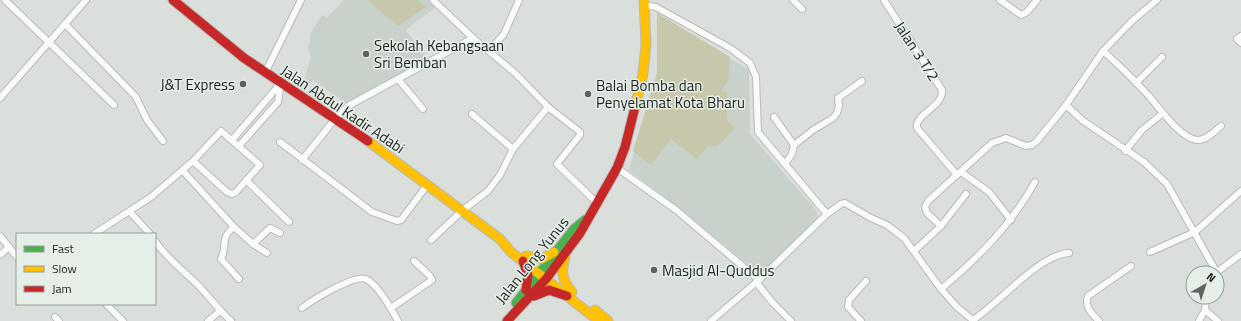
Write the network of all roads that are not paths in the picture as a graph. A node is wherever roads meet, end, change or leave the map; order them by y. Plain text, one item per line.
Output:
1 (5, 0) edge
2 (86, 0) edge
3 (172, 0) edge
4 (301, 0) edge
5 (519, 0) edge
6 (793, 0) edge
7 (884, 0) edge
8 (1000, 0) edge
9 (1037, 0) edge
10 (1157, 0) edge
11 (436, 1) edge
12 (644, 3) edge
13 (802, 10) dead end
14 (65, 24) junction
15 (1241, 36) edge
16 (472, 38) junction
17 (49, 43) junction
18 (1241, 43) edge
19 (489, 51) junction
20 (1103, 51) junction
21 (1162, 57) dead end
22 (265, 73) junction
23 (398, 79) junction
24 (862, 80) dead end
25 (281, 83) junction
26 (1136, 83) junction
27 (0, 98) edge
28 (114, 105) dead end
29 (1066, 105) junction
30 (548, 107) junction
31 (424, 109) dead end
32 (472, 114) dead end
33 (1162, 114) junction
34 (774, 117) dead end
35 (335, 118) junction
36 (1221, 126) dead end
37 (232, 140) junction
38 (163, 141) dead end
39 (280, 142) dead end
40 (794, 145) junction
41 (238, 146) junction
42 (513, 149) junction
43 (1125, 151) junction
44 (302, 160) junction
45 (194, 161) junction
46 (785, 164) junction
47 (617, 168) junction
48 (183, 171) junction
49 (959, 173) junction
50 (246, 180) junction
51 (1035, 182) dead end
52 (428, 184) junction
53 (1241, 191) edge
54 (966, 194) dead end
55 (597, 202) junction
56 (463, 210) junction
57 (130, 212) junction
58 (827, 214) junction
59 (1011, 220) junction
60 (289, 222) dead end
61 (941, 226) junction
62 (234, 227) junction
63 (1195, 232) junction
64 (96, 233) edge
65 (149, 233) edge
66 (280, 233) dead end
67 (0, 236) edge
68 (431, 240) dead end
69 (156, 242) edge
70 (253, 244) junction
71 (566, 246) junction
72 (9, 247) junction
73 (914, 251) junction
74 (1150, 252) dead end
75 (267, 253) dead end
76 (1069, 253) dead end
77 (1241, 254) edge
78 (0, 255) edge
79 (16, 256) edge
80 (524, 259) junction
81 (414, 261) dead end
82 (1213, 265) edge
83 (1131, 266) dead end
84 (1225, 267) edge
85 (544, 274) junction
86 (239, 279) dead end
87 (758, 281) junction
88 (866, 281) dead end
89 (941, 289) junction
90 (569, 294) junction
91 (528, 296) junction
92 (107, 305) edge
93 (1205, 305) edge
94 (302, 308) dead end
95 (391, 308) junction
96 (1205, 310) junction
97 (220, 311) junction
98 (596, 320) edge
99 (974, 320) edge
100 (123, 321) edge
101 (208, 321) edge
102 (231, 321) edge
103 (398, 321) edge
104 (500, 321) edge
105 (507, 321) edge
106 (608, 321) edge
107 (711, 321) edge
108 (792, 321) edge
109 (861, 321) edge
110 (1099, 321) edge
111 (1199, 321) edge
112 (1218, 321) edge

1 - 17 street
2 - 14 street
3 - 22 main road, Jalan Abdul Kadir Adabi
4 - 22 street
5 - 19 street
6 - 13 street
7 - 49 street, Jalan 3 T/2
8 - 9 street
10 - 20 street
11 - 16 street
12 - 46 street
12 - 47 main road, Jalan Long Yunus
14 - 17 street
14 - 38 street
15 - 18 street
16 - 19 street
16 - 23 street
17 - 27 street
17 - 28 street
19 - 30 street
20 - 26 street
20 - 29 street
21 - 26 street
22 - 25 main road, Jalan Abdul Kadir Adabi
23 - 31 street
23 - 35 street
24 - 40 street
25 - 35 main road, Jalan Abdul Kadir Adabi
25 - 37 street
25 - 41 street
26 - 33 street
29 - 43 street
29 - 49 street
30 - 42 street
30 - 55 street
32 - 42 street
33 - 36 street
33 - 43 street
34 - 40 street
35 - 44 street
35 - 52 main road, Jalan Abdul Kadir Adabi
37 - 41 street
37 - 45 street
39 - 44 street
40 - 46 street
41 - 50 street
42 - 56 street
43 - 63 street
44 - 52 street
45 - 48 street
45 - 50 street
46 - 58 street
47 - 55 main road, Jalan Long Yunus
47 - 87 street
48 - 57 street
48 - 62 street
49 - 59 street, Jalan 3 T/2
49 - 61 street
50 - 60 street
51 - 59 street
52 - 56 main road, Jalan Abdul Kadir Adabi
53 - 63 street
54 - 61 street
55 - 71 main road, Jalan Long Yunus
56 - 68 street
56 - 80 main road, Jalan Abdul Kadir Adabi
57 - 64 street
57 - 65 street
58 - 73 street
58 - 87 street
59 - 89 street
61 - 73 street
62 - 70 street
62 - 86 street
63 - 74 street
63 - 82 street
66 - 70 street
67 - 72 street
69 - 97 street
70 - 75 street
71 - 80 main road
71 - 85 main road, Jalan Long Yunus
71 - 90 main road
72 - 78 street
72 - 79 street
73 - 89 street
76 - 99 street
77 - 84 street
80 - 85 main road, Jalan Abdul Kadir Adabi
80 - 91 main road
81 - 95 street
83 - 110 street
85 - 90 main road, Jalan Abdul Kadir Adabi
85 - 91 main road, Jalan Long Yunus
87 - 107 street
87 - 108 street
88 - 109 street
89 - 99 street
90 - 91 main road
90 - 98 main road, Jalan Abdul Kadir Adabi
90 - 106 main road, Jalan Abdul Kadir Adabi
91 - 104 main road, Jalan Long Yunus
91 - 105 main road, Jalan Long Yunus
92 - 100 street
93 - 96 street
94 - 95 street
95 - 103 street
96 - 111 street
96 - 112 street
97 - 101 street
97 - 102 street

